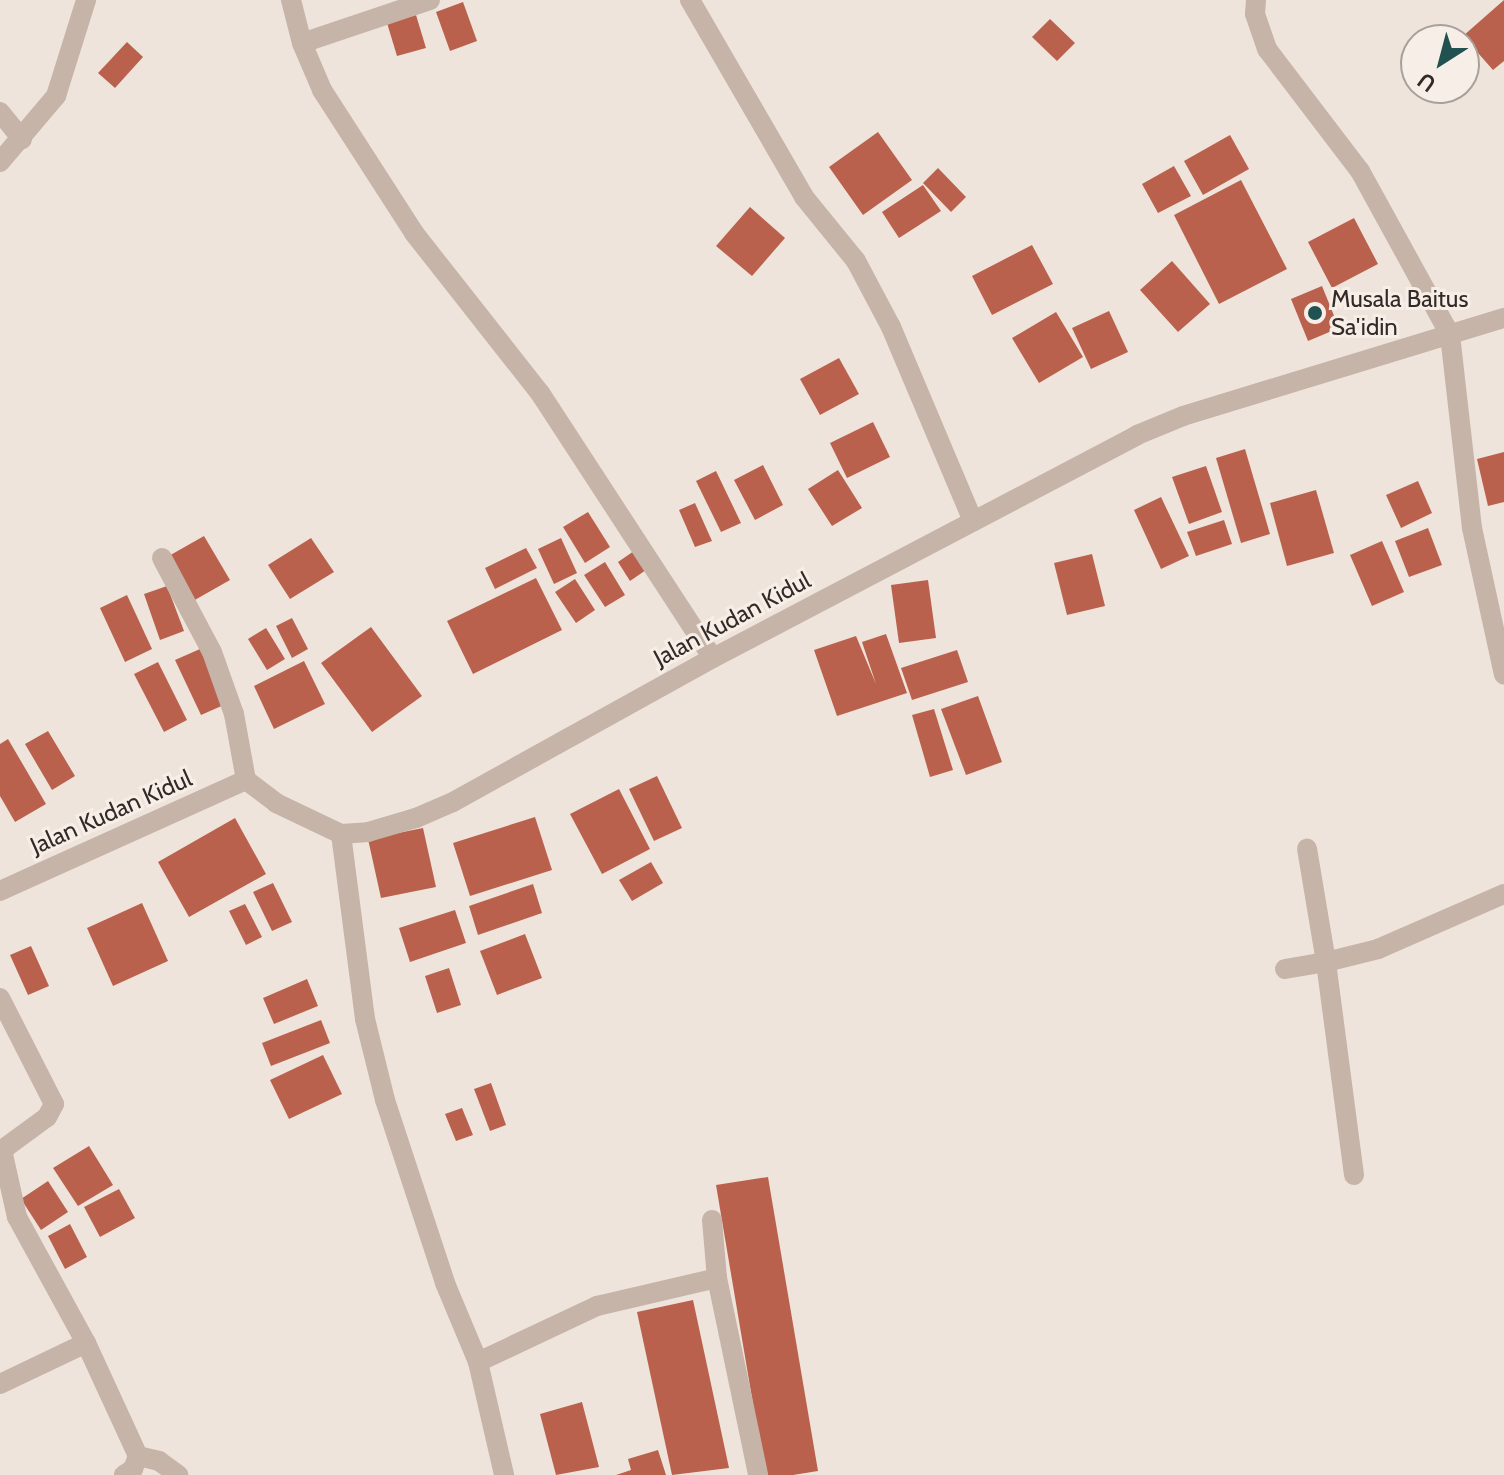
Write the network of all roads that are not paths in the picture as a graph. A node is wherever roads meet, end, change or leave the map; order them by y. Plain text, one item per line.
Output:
1 (86, 0) edge
2 (291, 0) edge
3 (430, 0) edge
4 (690, 0) edge
5 (1256, 0) edge
6 (302, 43) junction
7 (0, 112) edge
8 (22, 139) junction
9 (0, 162) edge
10 (1504, 318) edge
11 (1450, 335) junction
12 (973, 521) junction
13 (162, 558) dead end
14 (713, 658) junction
15 (1504, 675) edge
16 (246, 780) junction
17 (341, 834) junction
18 (1307, 849) dead end
19 (0, 891) edge
20 (1504, 894) edge
21 (1326, 962) junction
22 (1285, 969) dead end
23 (0, 998) edge
24 (1354, 1175) dead end
25 (712, 1220) dead end
26 (9, 1221) edge
27 (717, 1278) junction
28 (86, 1343) junction
29 (478, 1362) junction
30 (0, 1384) edge
31 (138, 1456) junction
32 (124, 1475) edge
33 (178, 1475) edge
34 (504, 1475) edge
35 (758, 1475) edge

1 - 8 street
2 - 6 street
3 - 6 street
4 - 12 street
5 - 11 street
6 - 14 street
7 - 8 street
8 - 9 street
10 - 11 street, Jalan Kudan Kidul
11 - 12 street, Jalan Kudan Kidul
11 - 15 street
12 - 14 street, Jalan Kudan Kidul
13 - 16 street
14 - 17 street, Jalan Kudan Kidul
16 - 17 street
16 - 19 street, Jalan Kudan Kidul
17 - 29 street
18 - 21 street
20 - 21 street
21 - 22 street
21 - 24 street
23 - 26 street
25 - 27 street
26 - 28 street
27 - 29 street
27 - 35 street
28 - 30 street
28 - 31 street
29 - 34 street
31 - 32 street
31 - 33 street

